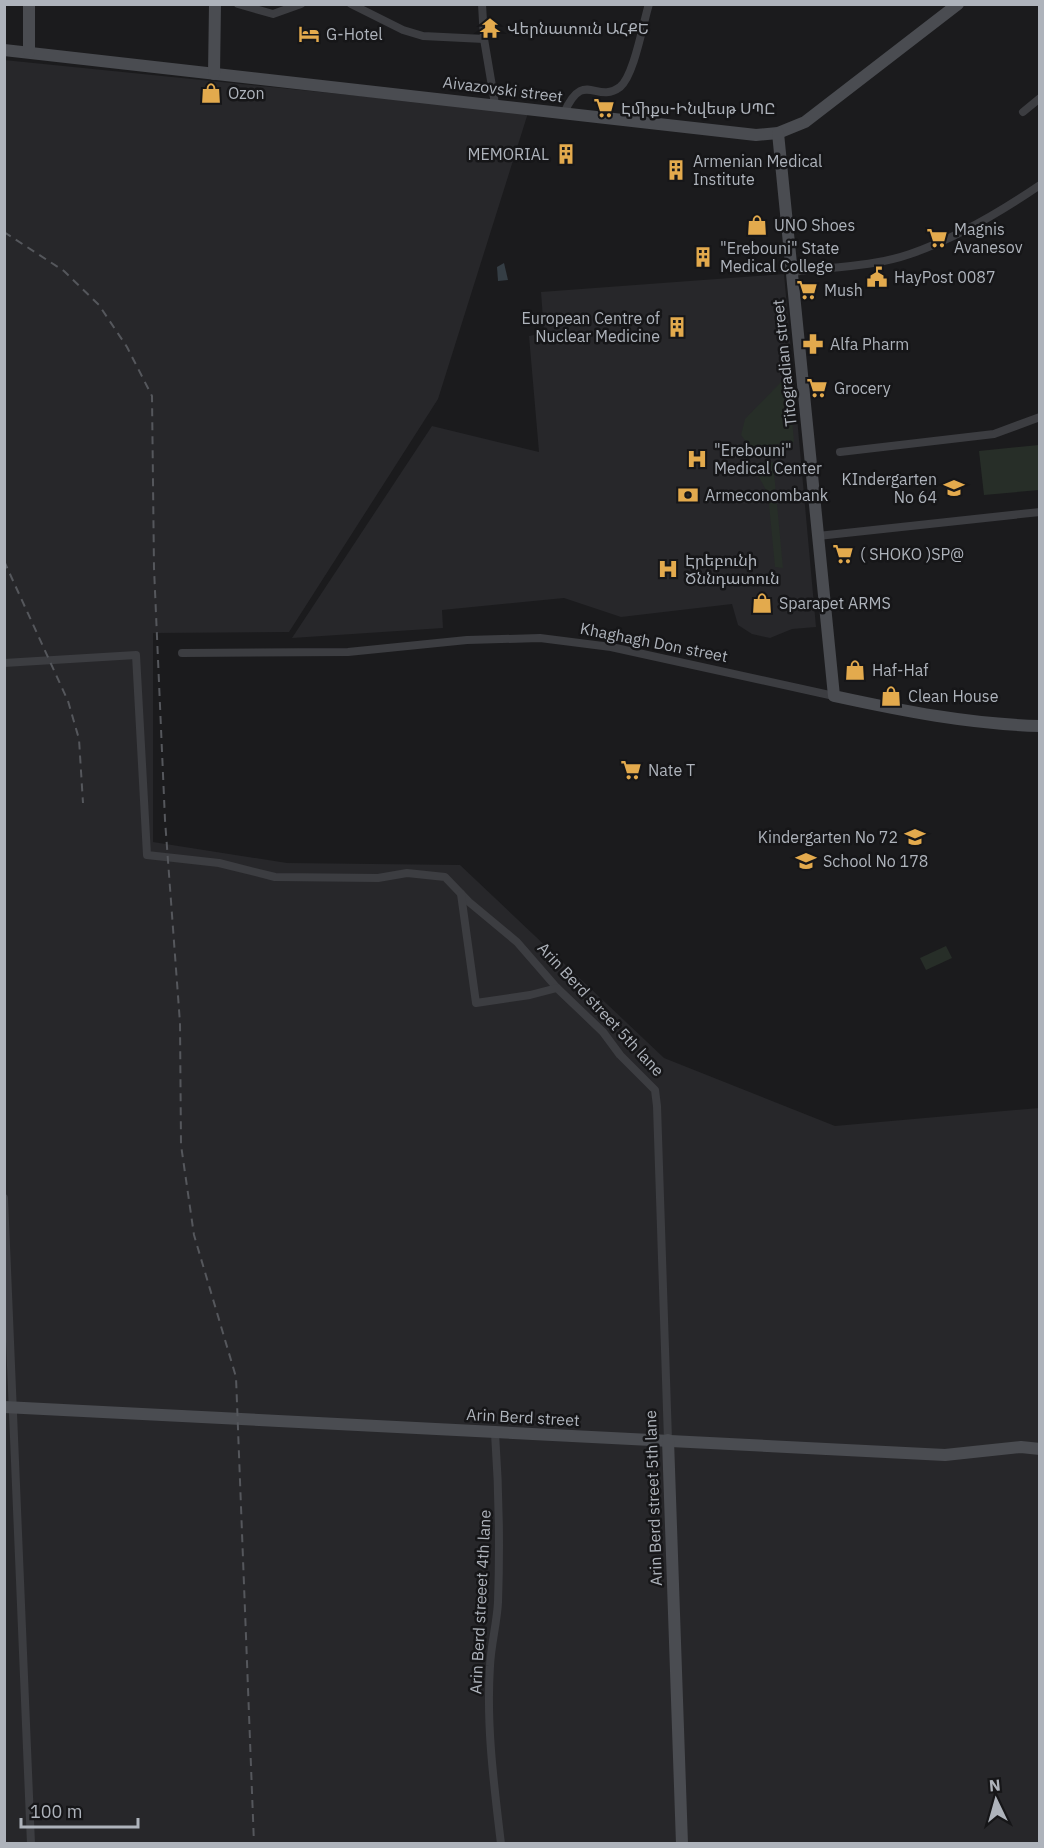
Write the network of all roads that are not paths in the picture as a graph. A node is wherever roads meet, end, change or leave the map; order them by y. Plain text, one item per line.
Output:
1 (29, 4) edge
2 (215, 4) edge
3 (238, 4) edge
4 (301, 4) edge
5 (351, 4) edge
6 (482, 4) edge
7 (649, 4) edge
8 (958, 4) edge
9 (484, 39) junction
10 (4, 50) edge
11 (29, 52) junction
12 (214, 74) junction
13 (1040, 98) edge
14 (495, 104) junction
15 (1023, 112) dead end
16 (564, 113) junction
17 (778, 133) junction
18 (1040, 185) edge
19 (792, 272) junction
20 (1040, 417) edge
21 (840, 452) dead end
22 (1040, 512) edge
23 (818, 536) junction
24 (182, 653) dead end
25 (4, 663) edge
26 (834, 696) junction
27 (1040, 726) edge
28 (461, 893) junction
29 (557, 988) junction
30 (4, 1198) edge
31 (8, 1407) edge
32 (495, 1433) junction
33 (668, 1440) junction
34 (1040, 1449) edge
35 (31, 1844) edge
36 (501, 1844) edge
37 (682, 1844) edge

1 - 11 street
2 - 12 street
3 - 4 street
5 - 9 street
6 - 9 street
7 - 16 street
8 - 17 street, Aivazovski street
9 - 14 street
10 - 11 street, Aivazovski street
11 - 12 street, Aivazovski street
12 - 14 street, Aivazovski street
13 - 15 street
14 - 16 street, Aivazovski street
16 - 17 street, Aivazovski street
17 - 19 street, Titogradian street
18 - 19 street
19 - 23 street, Titogradian street
20 - 21 street
22 - 23 street
23 - 26 street, Titogradian street
24 - 26 street, Khaghagh Don street
25 - 28 street, Arin Berd street 5th lane
26 - 27 street, Khaghagh Don street
28 - 29 street, Arin Berd street 5th lane
28 - 29 street
29 - 33 street, Arin Berd street 5th lane
30 - 31 street
31 - 32 street, Arin Berd street
31 - 35 street
32 - 33 street, Arin Berd street
32 - 36 street, Arin Berd streeet 4th lane
33 - 34 street, Arin Berd street
33 - 37 street, Arin Berd street 5th lane

